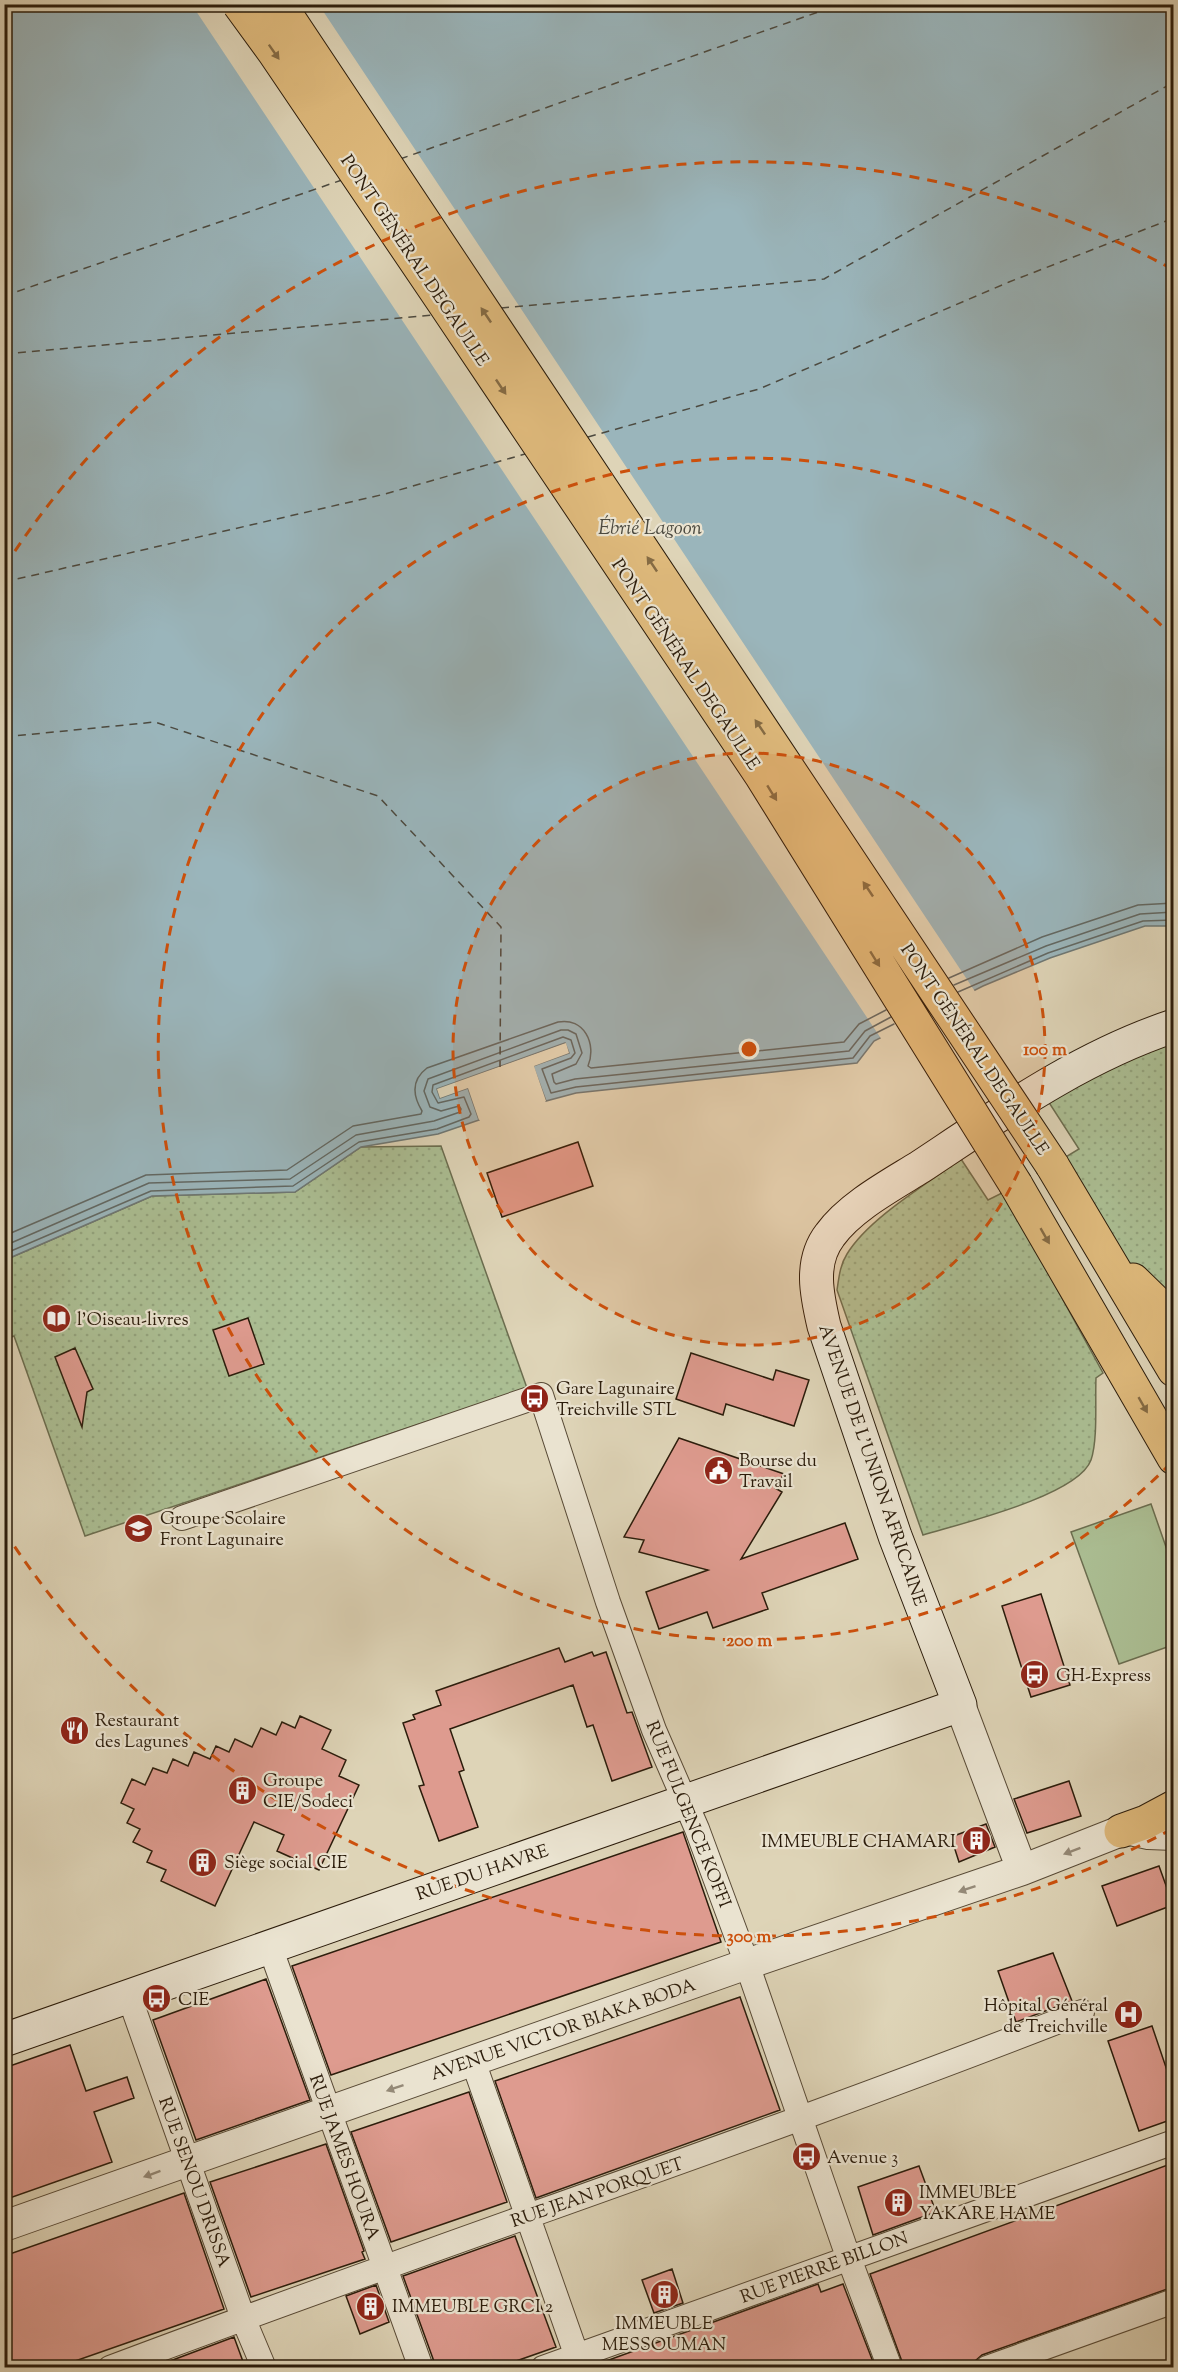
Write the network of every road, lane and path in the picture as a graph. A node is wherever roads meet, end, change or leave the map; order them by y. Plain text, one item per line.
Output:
1 (239, 4) edge
2 (279, 4) edge
3 (1173, 1026) edge
4 (1099, 1244) junction
5 (1173, 1320) edge
6 (1173, 1370) edge
7 (1173, 1458) edge
8 (182, 1518) dead end
9 (960, 1705) junction
10 (685, 1801) junction
11 (1173, 1807) edge
12 (1121, 1831) junction
13 (1173, 1838) edge
14 (1022, 1870) junction
15 (270, 1947) junction
16 (747, 1964) junction
17 (129, 1996) junction
18 (1082, 2012) dead end
19 (4, 2040) edge
20 (474, 2061) junction
21 (329, 2112) junction
22 (800, 2119) junction
23 (1173, 2142) edge
24 (188, 2161) junction
25 (529, 2216) junction
26 (4, 2226) edge
27 (849, 2258) junction
28 (385, 2266) junction
29 (1173, 2301) edge
30 (243, 2318) junction
31 (578, 2361) edge
32 (110, 2367) edge
33 (264, 2367) edge
34 (421, 2367) edge
35 (543, 2367) edge
36 (890, 2367) edge
37 (987, 2367) edge

1 -> 7 highway, PONT GÉNÉRAL DEGAULLE, bridge
4 -> 2 highway, PONT GÉNÉRAL DEGAULLE, bridge
3 - 9 main road, AVENUE DE L'UNION AFRICAINE
4 - 5 highway
4 - 6 highway
8 - 10 street, RUE FULGENCE KOFFI
9 - 10 main road, RUE DU HAVRE
9 - 14 street, AVENUE DE L'UNION AFRICAINE
10 - 15 main road, RUE DU HAVRE
10 - 16 street, RUE FULGENCE KOFFI
11 - 12 highway
12 - 13 street
12 -> 14 street, AVENUE VICTOR BIAKA BODA
14 -> 16 street, AVENUE VICTOR BIAKA BODA
15 - 17 main road, RUE DU HAVRE
15 - 21 street, RUE JAMES HOURA
16 - 20 street, AVENUE VICTOR BIAKA BODA
16 - 22 street, RUE FULGENCE KOFFI
17 - 19 main road, RUE DU HAVRE
17 - 24 street, RUE SENOU DRISSA
18 - 22 street, RUE JEAN PORQUET
20 -> 21 street, AVENUE VICTOR BIAKA BODA
20 - 25 street
21 - 24 street, AVENUE VICTOR BIAKA BODA
21 - 28 street, RUE JAMES HOURA
22 - 25 street, RUE JEAN PORQUET
22 - 27 street, RUE FULGENCE KOFFI
23 - 27 street, RUE PIERRE BILLON
24 -> 26 street, AVENUE VICTOR BIAKA BODA
24 - 30 street, RUE SENOU DRISSA
25 - 28 street, RUE JEAN PORQUET
25 - 31 street
27 - 31 street, RUE PIERRE BILLON
27 - 36 street, RUE FULGENCE KOFFI
28 - 30 street, RUE JEAN PORQUET
28 - 34 street, RUE JAMES HOURA
29 - 37 street
30 - 32 street, RUE JEAN PORQUET
30 - 33 street, RUE SENOU DRISSA
31 - 35 street, RUE PIERRE BILLON

